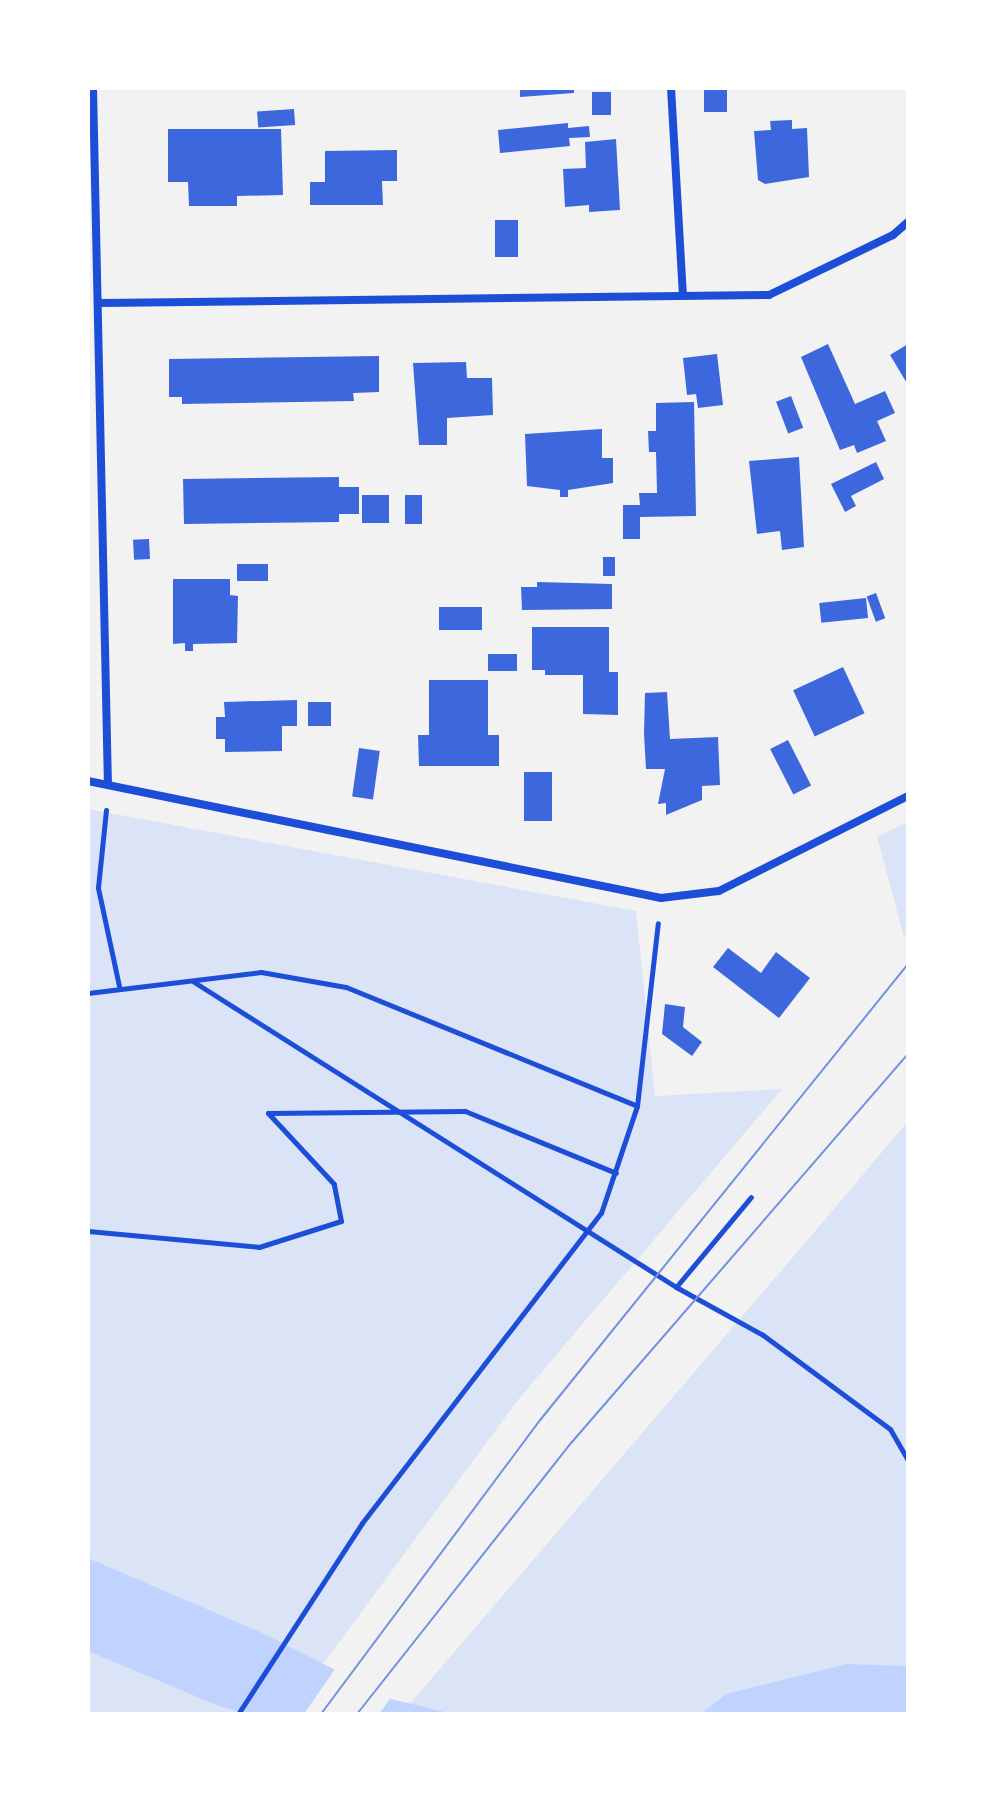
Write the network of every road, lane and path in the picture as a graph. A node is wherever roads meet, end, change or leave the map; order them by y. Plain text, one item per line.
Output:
1 (93, 88) edge
2 (671, 88) edge
3 (908, 222) edge
4 (683, 294) junction
5 (101, 303) junction
6 (88, 781) edge
7 (108, 785) junction
8 (908, 796) edge
9 (661, 898) junction
10 (194, 982) junction
11 (119, 986) junction
12 (88, 993) edge
13 (637, 1106) junction
14 (407, 1112) junction
15 (616, 1173) junction
16 (751, 1197) dead end
17 (88, 1231) edge
18 (676, 1287) junction
19 (908, 1460) edge
20 (238, 1714) edge

1 - 5 street
2 - 4 street
3 - 4 street
4 - 5 street
5 - 7 street
6 - 7 street
7 - 9 street
7 - 11 path
8 - 9 street
9 - 13 path
10 - 11 path
10 - 13 path
10 - 14 path
11 - 12 path
13 - 15 path
14 - 15 path
14 - 17 path
14 - 18 path
15 - 20 path
16 - 18 path
18 - 19 path

